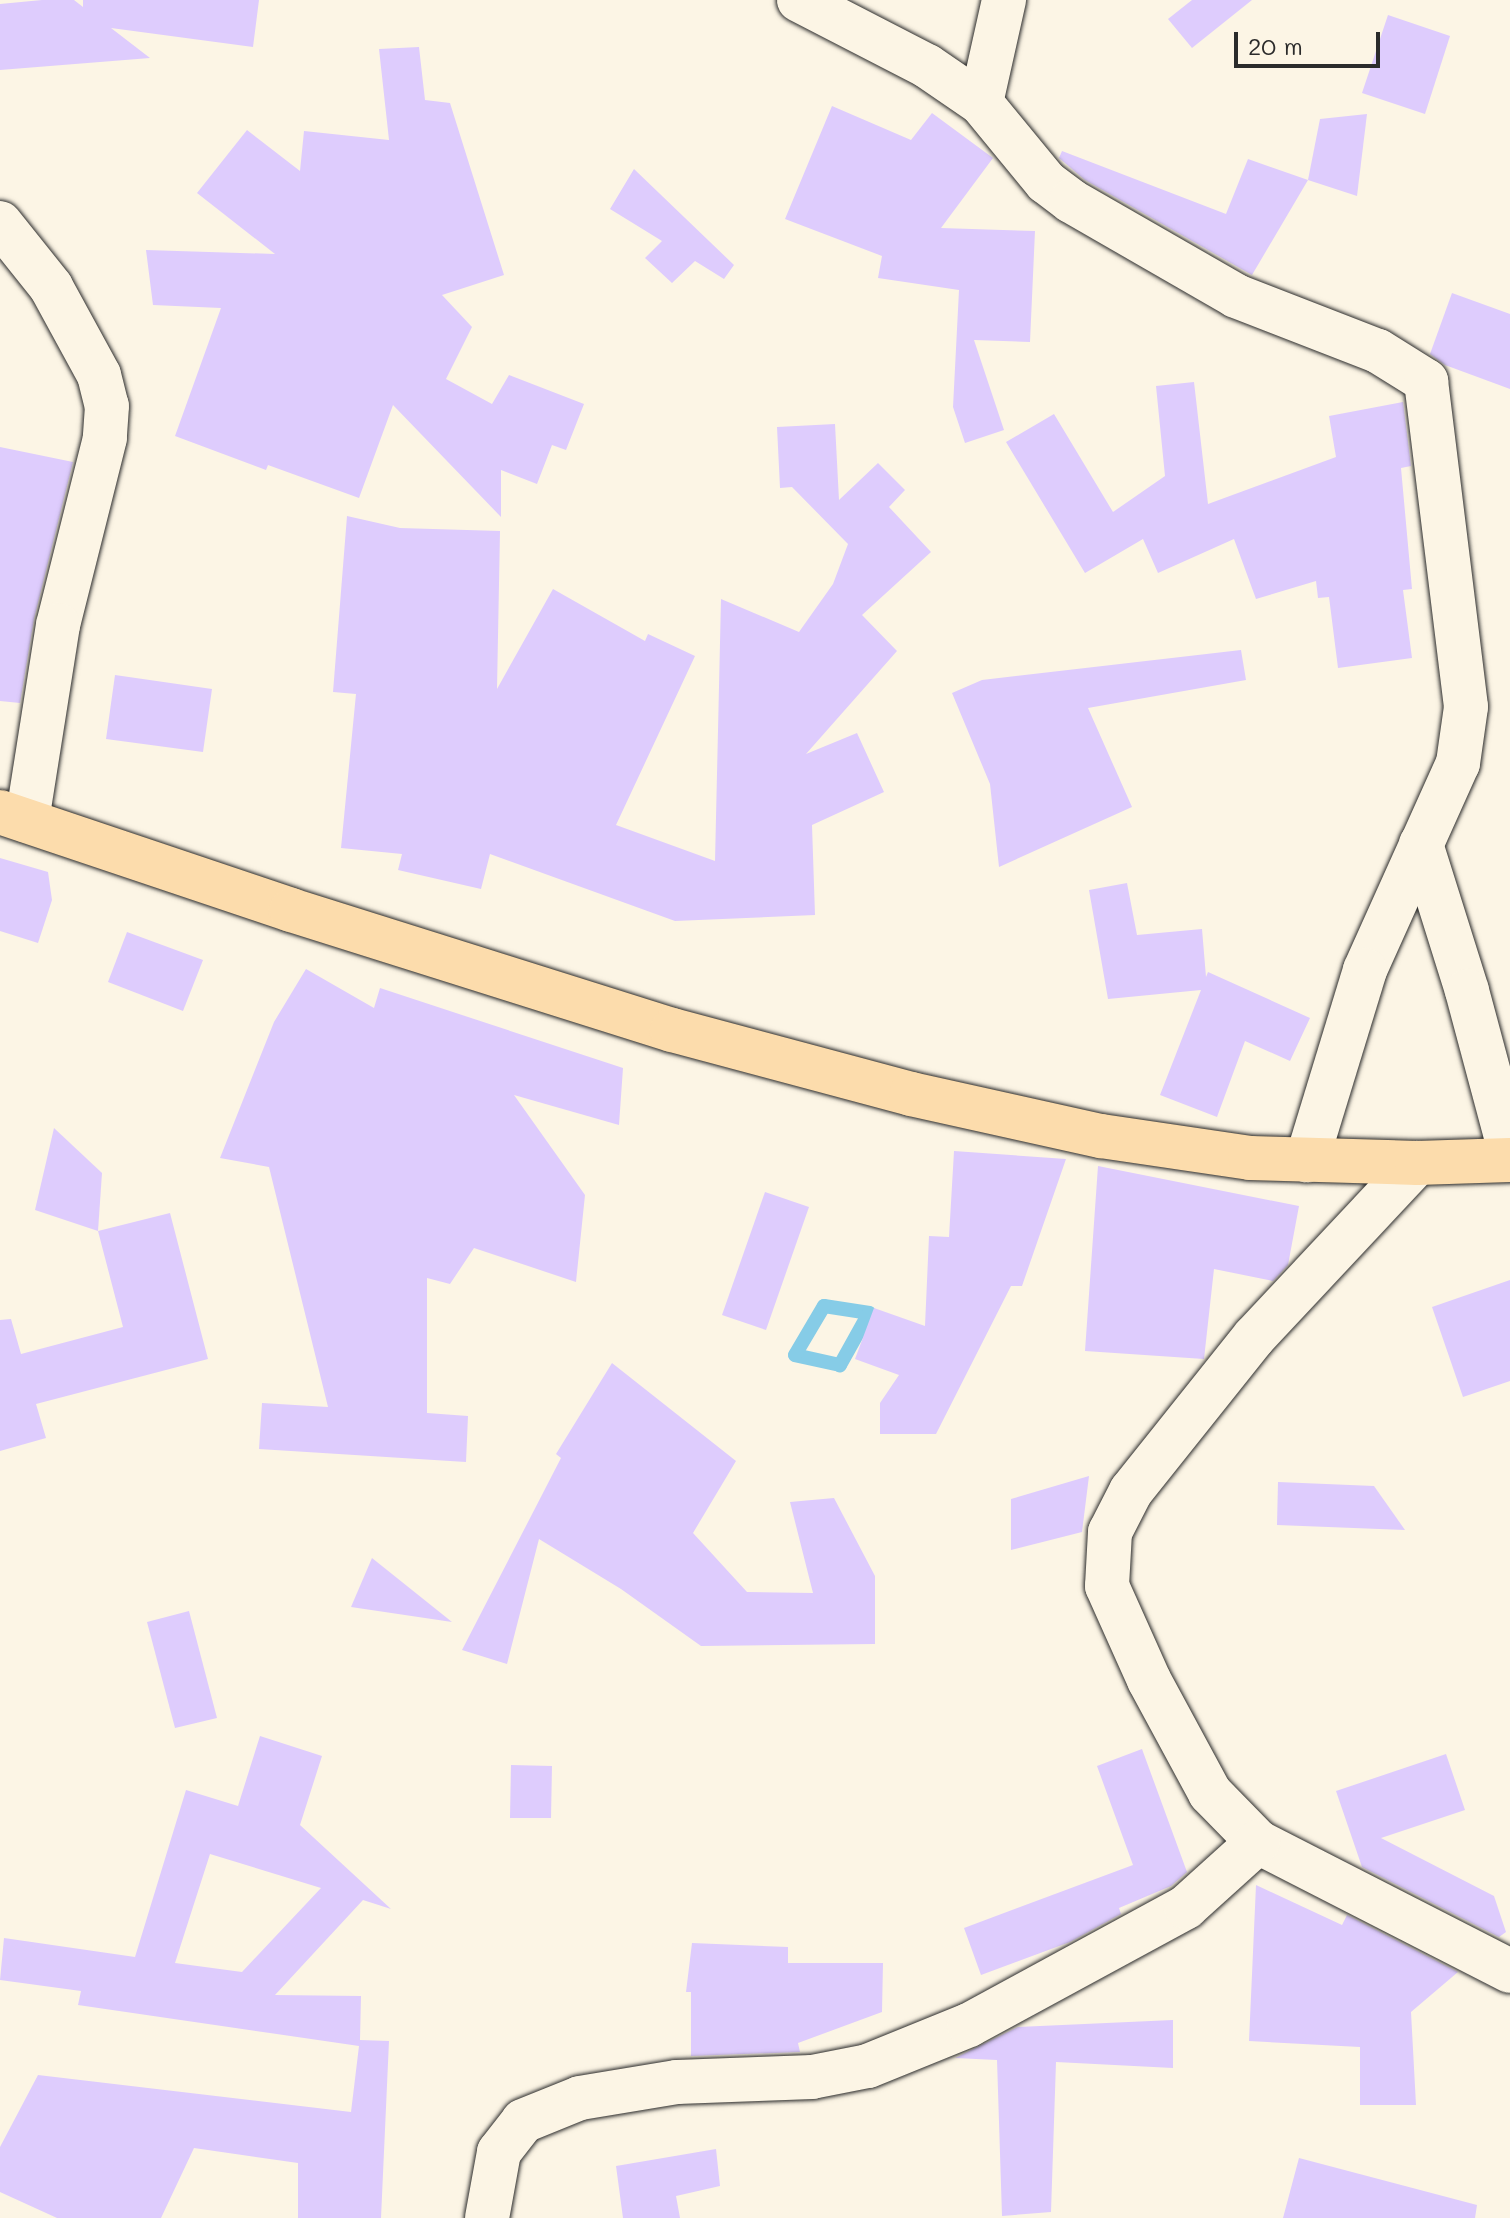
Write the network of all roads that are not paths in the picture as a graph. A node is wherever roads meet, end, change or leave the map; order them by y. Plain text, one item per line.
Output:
1 (799, 0) edge
2 (1004, 0) edge
3 (981, 103) junction
4 (0, 223) edge
5 (14, 817) edge
6 (1421, 844) junction
7 (1510, 1152) edge
8 (1307, 1160) junction
9 (1510, 1160) edge
10 (1417, 1163) junction
11 (1258, 1842) junction
12 (1510, 1971) edge
13 (487, 2218) edge

1 - 3 street
2 - 3 street
3 - 6 street
4 - 5 street
5 - 8 main road
6 - 7 street
6 - 8 street
8 - 10 main road
9 - 10 main road
10 - 11 street
11 - 12 street
11 - 13 street

